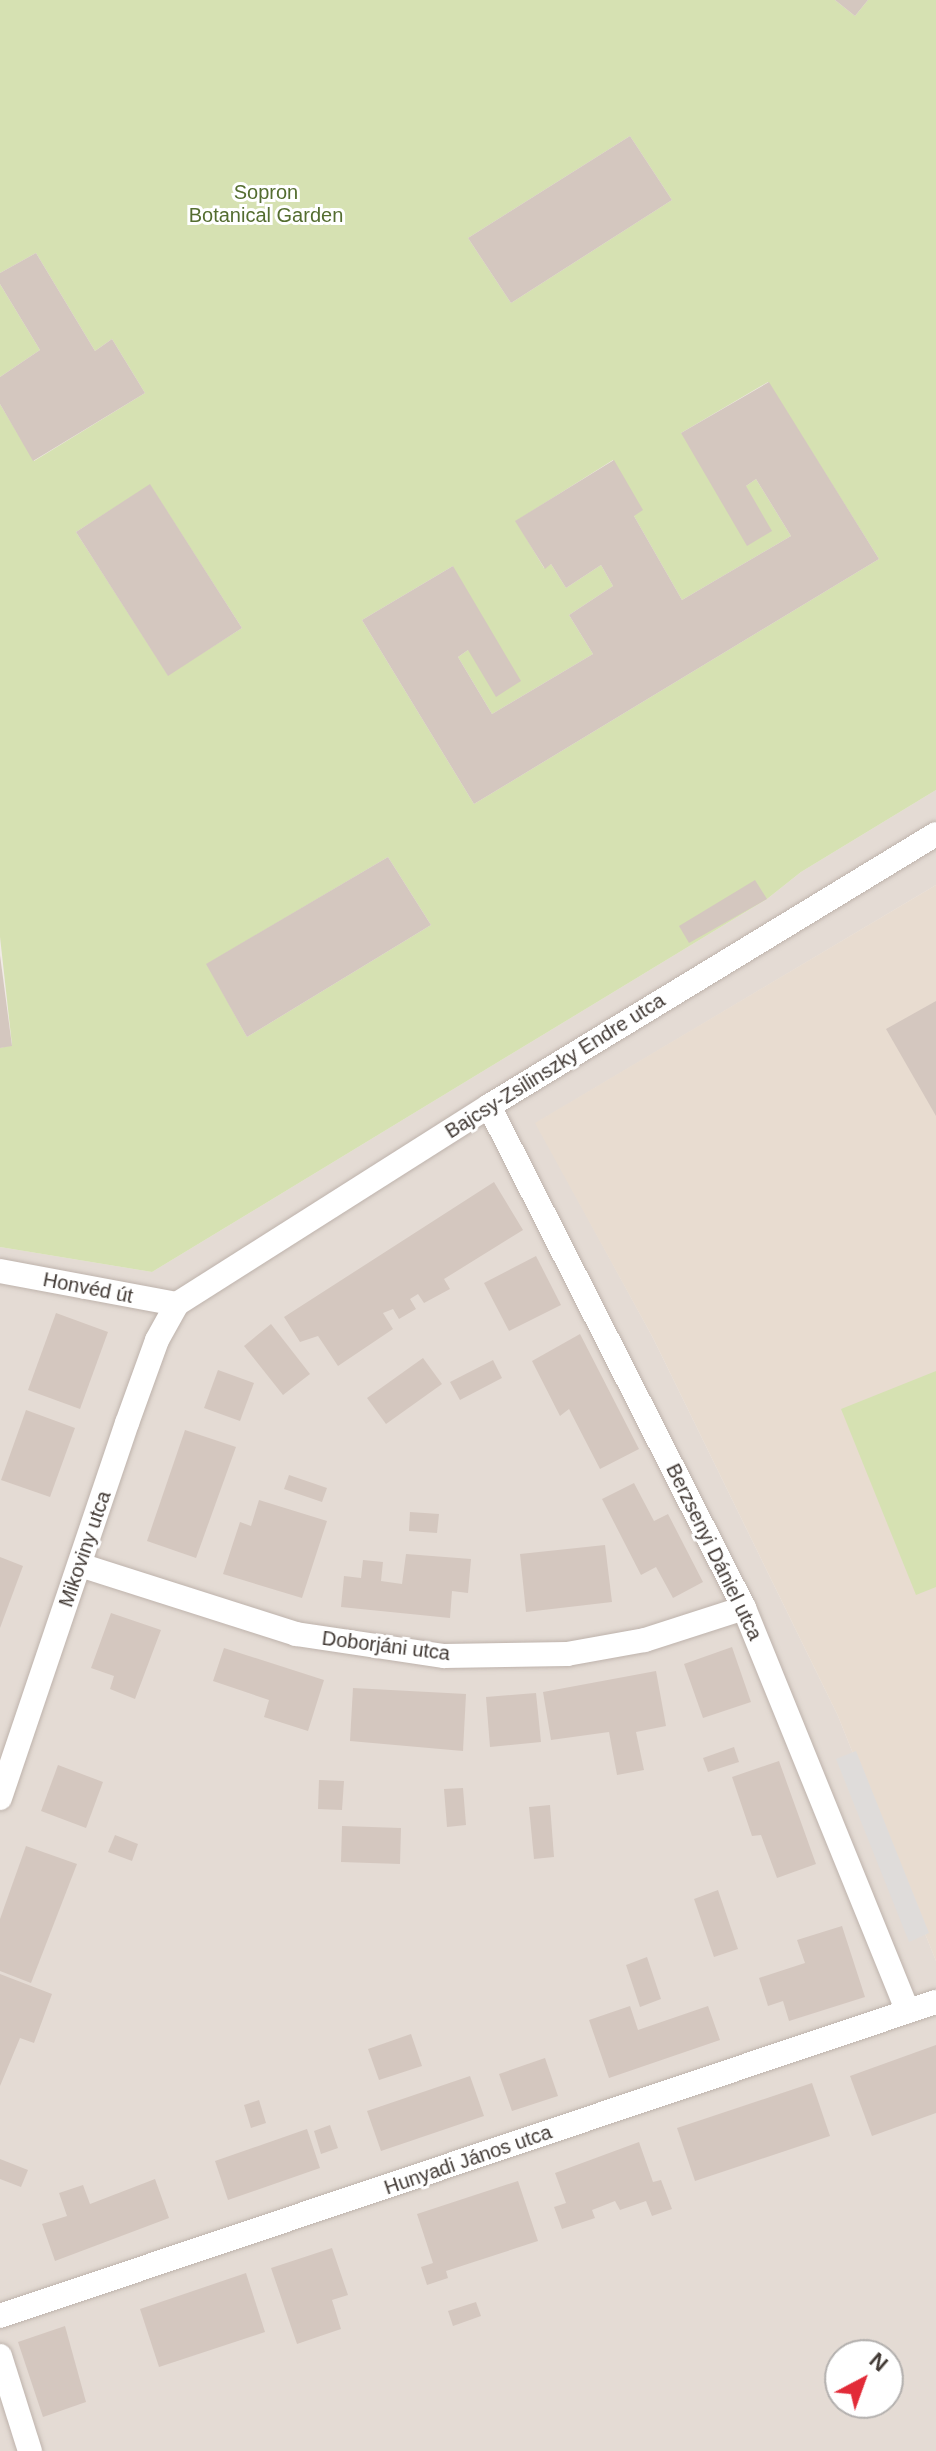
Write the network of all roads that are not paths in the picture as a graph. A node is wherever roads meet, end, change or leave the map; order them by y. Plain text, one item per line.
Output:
1 (936, 834) edge
2 (489, 1106) junction
3 (0, 1271) edge
4 (177, 1304) junction
5 (80, 1565) junction
6 (744, 1608) junction
7 (0, 1798) edge
8 (936, 2002) edge
9 (908, 2011) junction
10 (0, 2316) edge
11 (0, 2356) edge
12 (30, 2451) edge

1 - 2 street, Bajcsy-Zsilinszky Endre utca
2 - 4 street, Bajcsy-Zsilinszky Endre utca
2 - 6 street, Berzsenyi Dániel utca
3 - 4 street, Honvéd út
4 - 5 street, Mikoviny utca
5 - 6 street, Doborjáni utca
5 - 7 street, Mikoviny utca
6 - 9 street, Berzsenyi Dániel utca
8 - 9 street, Hunyadi János utca
9 - 10 street, Hunyadi János utca
11 - 12 street

